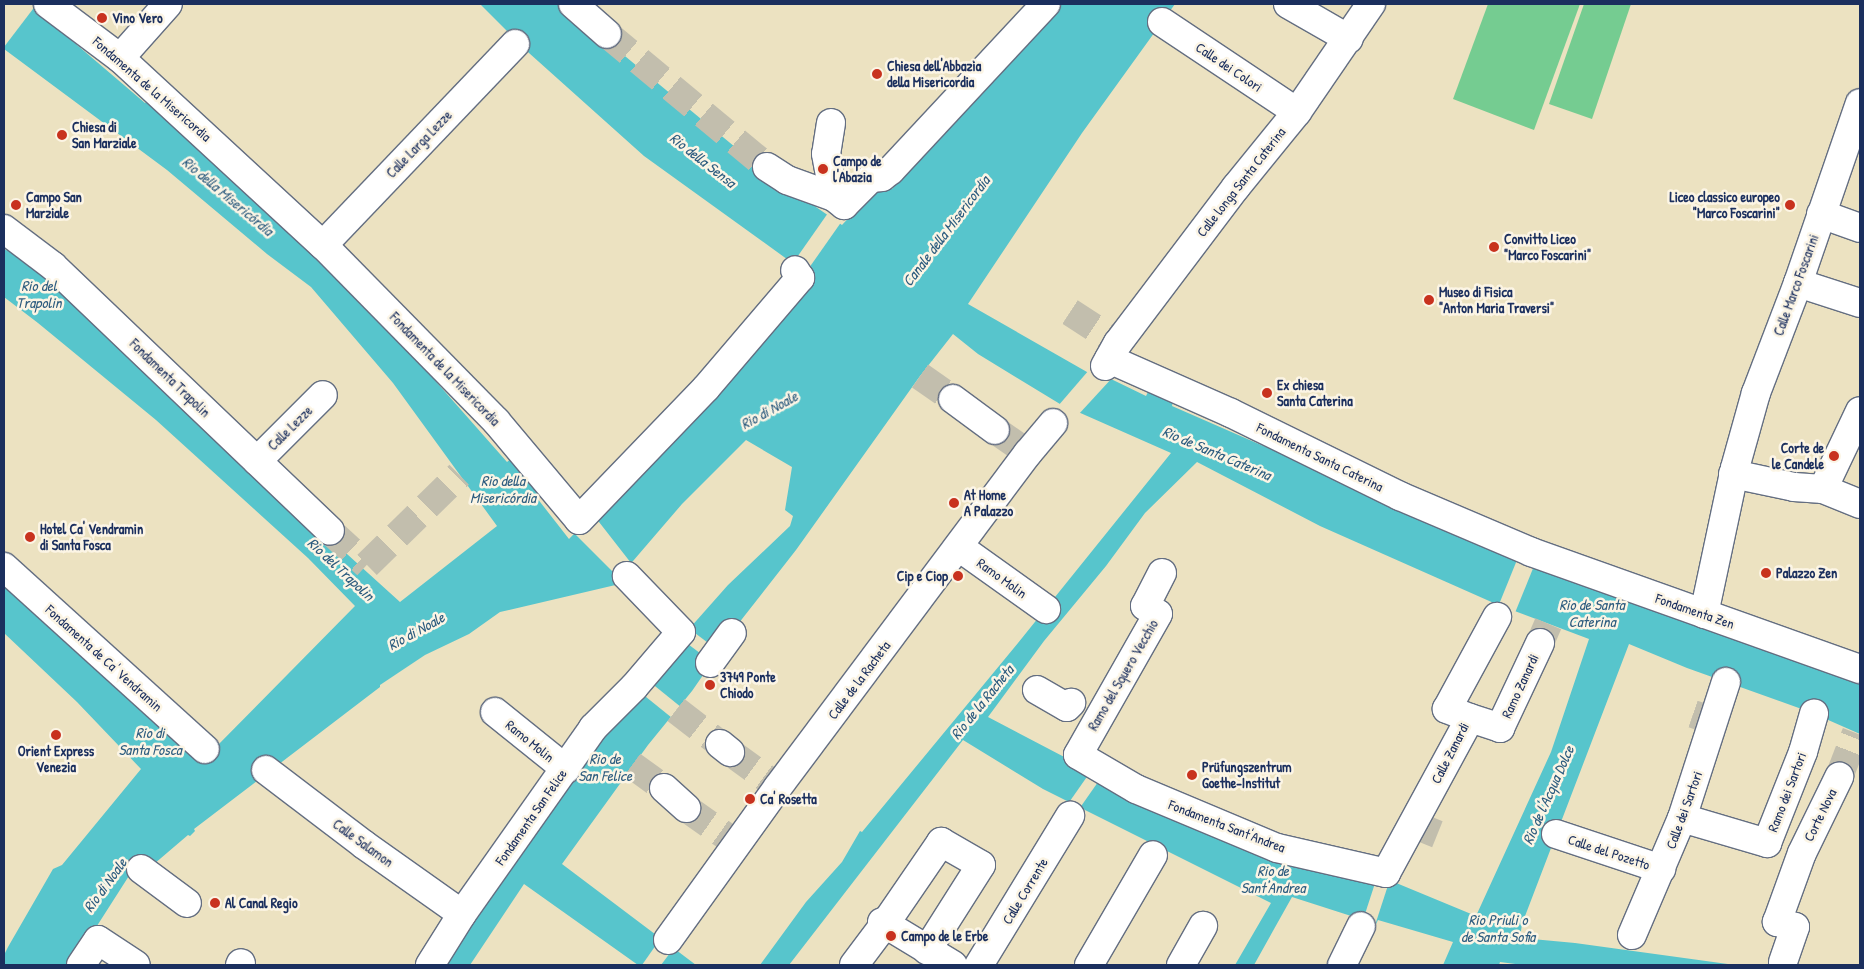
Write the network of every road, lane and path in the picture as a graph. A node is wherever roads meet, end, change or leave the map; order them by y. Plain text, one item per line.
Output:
1 (48, 4) edge
2 (168, 4) edge
3 (573, 4) edge
4 (1046, 4) edge
5 (1288, 4) edge
6 (1371, 4) edge
7 (1162, 22) dead end
8 (607, 34) tunnel mouth
9 (1349, 39) junction
10 (515, 44) dead end
11 (120, 58) junction
12 (1860, 103) edge
13 (1297, 112) junction
14 (831, 122) dead end
15 (1853, 150) edge
16 (767, 167) tunnel mouth
17 (834, 197) junction
18 (1821, 214) junction
19 (1860, 228) edge
20 (5, 230) edge
21 (323, 245) junction
22 (795, 270) dead end
23 (1798, 282) junction
24 (1860, 303) edge
25 (1107, 362) joint
26 (323, 395) dead end
27 (952, 400) tunnel mouth
28 (1054, 423) dead end
29 (1855, 423) edge
30 (995, 430) tunnel mouth
31 (257, 461) junction
32 (1734, 471) junction
33 (1823, 489) junction
34 (1860, 504) edge
35 (330, 531) tunnel mouth
36 (959, 547) junction
37 (1531, 552) joint
38 (4, 567) edge
39 (1162, 573) dead end
40 (627, 576) dead end
41 (1046, 609) dead end
42 (1704, 614) junction
43 (1497, 617) dead end
44 (732, 633) dead end
45 (1540, 643) tunnel mouth
46 (710, 663) dead end
47 (1860, 669) edge
48 (1726, 682) dead end
49 (1037, 690) dead end
50 (1071, 703) dead end
51 (495, 712) dead end
52 (1814, 714) dead end
53 (1470, 718) junction
54 (204, 749) dead end
55 (1078, 755) joint
56 (566, 769) junction
57 (266, 770) dead end
58 (1839, 777) tunnel mouth
59 (664, 788) tunnel mouth
60 (686, 808) tunnel mouth
61 (1070, 816) dead end
62 (1682, 818) junction
63 (1556, 834) dead end
64 (1767, 843) junction
65 (1153, 855) dead end
66 (1802, 855) junction
67 (141, 869) dead end
68 (1661, 869) junction
69 (1386, 873) joint
70 (187, 903) dead end
71 (462, 914) junction
72 (884, 923) junction
73 (1203, 926) dead end
74 (1361, 926) dead end
75 (1632, 935) dead end
76 (668, 940) dead end
77 (927, 950) junction
78 (1783, 962) dead end
79 (81, 965) edge
80 (136, 965) edge
81 (430, 965) edge
82 (854, 965) edge
83 (953, 965) edge
84 (979, 965) edge
85 (1088, 965) edge
86 (1181, 965) edge
87 (1342, 965) edge

1 - 11 street, Fondamenta de la Misericordia
2 - 11 street
3 - 8 street
4 - 17 street
5 - 9 street
6 - 9 street, Calle longa Santa Caterina
7 - 13 street, Calle dei Colori
9 - 13 street, Calle longa Santa Caterina
10 - 21 street, Calle Larga Lezze
11 - 21 street, Fondamenta de la Misericordia
12 - 15 street, Calle Marco Foscarini
13 - 25 street, Calle longa Santa Caterina
14 - 17 street
15 - 18 street, Calle Marco Foscarini
16 - 17 street
18 - 19 street
18 - 23 street, Calle Marco Foscarini
20 - 31 street, Fondamenta Trapolin
21 - 22 street, Fondamenta de la Misericordia
23 - 24 street
23 - 32 street, Calle Marco Foscarini
25 - 37 street, Fondamenta Santa Caterina
26 - 31 street, Calle Lezze
27 - 30 street
28 - 36 street, Calle de la Racheta
29 - 33 street
31 - 35 street, Fondamenta Trapolin
32 - 33 street
32 - 42 street, Calle Marco Foscarini
33 - 34 street
36 - 41 street, Ramo Molin
36 - 76 street, Calle de la Racheta
37 - 42 street, Fondamenta Zen
38 - 54 street, Fondamenta de Ca' Vendramin
39 - 55 street, Ramo del Squero Vecchio
40 - 56 street, Fondamenta San Felice
42 - 47 street, Fondamenta Zen
43 - 53 street, Calle Zanardi
44 - 46 street
45 - 53 street, Ramo Zanardi
48 - 62 street, Calle dei Sartori
49 - 50 street
51 - 56 street, Ramo Molin
52 - 64 street, Ramo dei Sartori
53 - 69 street, Calle Zanardi
55 - 69 street, Fondamenta Sant'Andrea
56 - 71 street, Fondamenta San Felice
57 - 71 street, Calle Salamon
58 - 66 street, Corte Nova
59 - 60 street
61 - 84 street, Calle Corrente
62 - 64 street, Ramo dei Sartori
62 - 68 street, Calle dei Sartori
63 - 68 street, Calle del Pozetto
64 - 66 street, Corte Nova
65 - 85 street
66 - 78 street
67 - 70 street
68 - 75 street, Calle dei Sartori
71 - 81 street, Fondamenta San Felice
72 - 77 street
72 - 77 street
72 - 82 street
73 - 86 street
74 - 87 street
77 - 83 street
79 - 80 street

